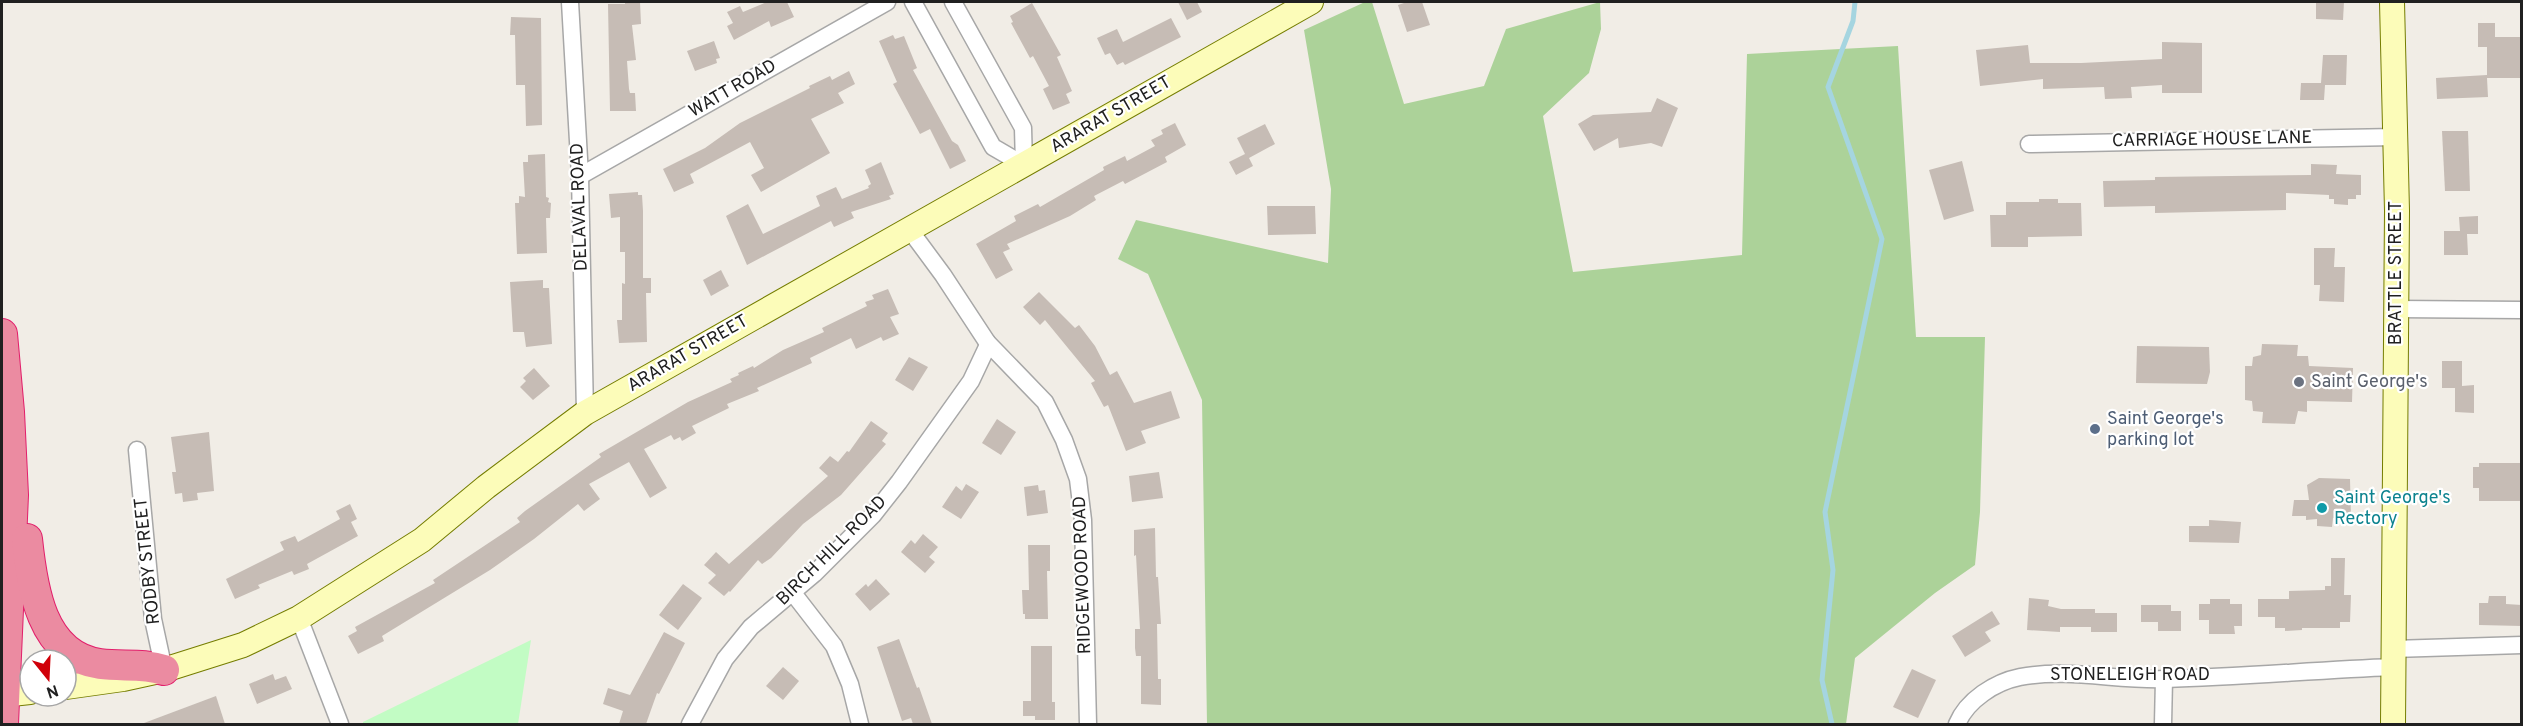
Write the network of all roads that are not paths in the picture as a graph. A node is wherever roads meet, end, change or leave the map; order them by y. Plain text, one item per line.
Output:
1 (570, 2) edge
2 (887, 2) edge
3 (913, 2) edge
4 (953, 2) edge
5 (1311, 2) edge
6 (2392, 2) edge
7 (2396, 137) junction
8 (2029, 144) dead end
9 (1024, 165) junction
10 (580, 176) junction
11 (909, 229) junction
12 (2397, 309) junction
13 (2522, 310) edge
14 (2, 334) edge
15 (987, 342) junction
16 (585, 413) junction
17 (11, 437) junction
18 (137, 450) dead end
19 (793, 593) junction
20 (299, 618) junction
21 (2522, 645) edge
22 (2393, 658) junction
23 (164, 670) junction
24 (2164, 679) junction
25 (78, 685) edge
26 (9, 702) edge
27 (340, 724) edge
28 (690, 724) edge
29 (860, 724) edge
30 (1088, 724) edge
31 (1957, 724) edge
32 (2163, 724) edge
33 (2393, 724) edge

1 - 10 street, DELAVAL ROAD
2 - 10 street, WATT ROAD
3 - 9 street
4 - 9 street
5 - 9 main road, ARARAT STREET
6 - 7 main road, BRATTLE STREET
7 - 8 street, CARRIAGE HOUSE LANE
7 - 12 main road, BRATTLE STREET
9 - 11 main road, ARARAT STREET
10 - 16 street, DELAVAL ROAD
11 - 15 street, RIDGEWOOD ROAD
11 - 16 main road, ARARAT STREET
12 - 13 street
12 - 22 main road, BRATTLE STREET
14 - 17 highway
15 - 19 street, BIRCH HILL ROAD
15 - 30 street, RIDGEWOOD ROAD
16 - 20 main road, ARARAT STREET
17 - 23 highway
17 - 26 highway
18 - 23 street, RODBY STREET
19 - 28 street, BIRCH HILL ROAD
19 - 29 street
20 - 23 main road, ARARAT STREET
20 - 27 street
21 - 22 street, STONELEIGH ROAD
22 - 24 street, STONELEIGH ROAD
22 - 33 main road, BRATTLE STREET
23 - 25 main road, ARARAT STREET
24 - 31 street, STONELEIGH ROAD
24 - 32 street

